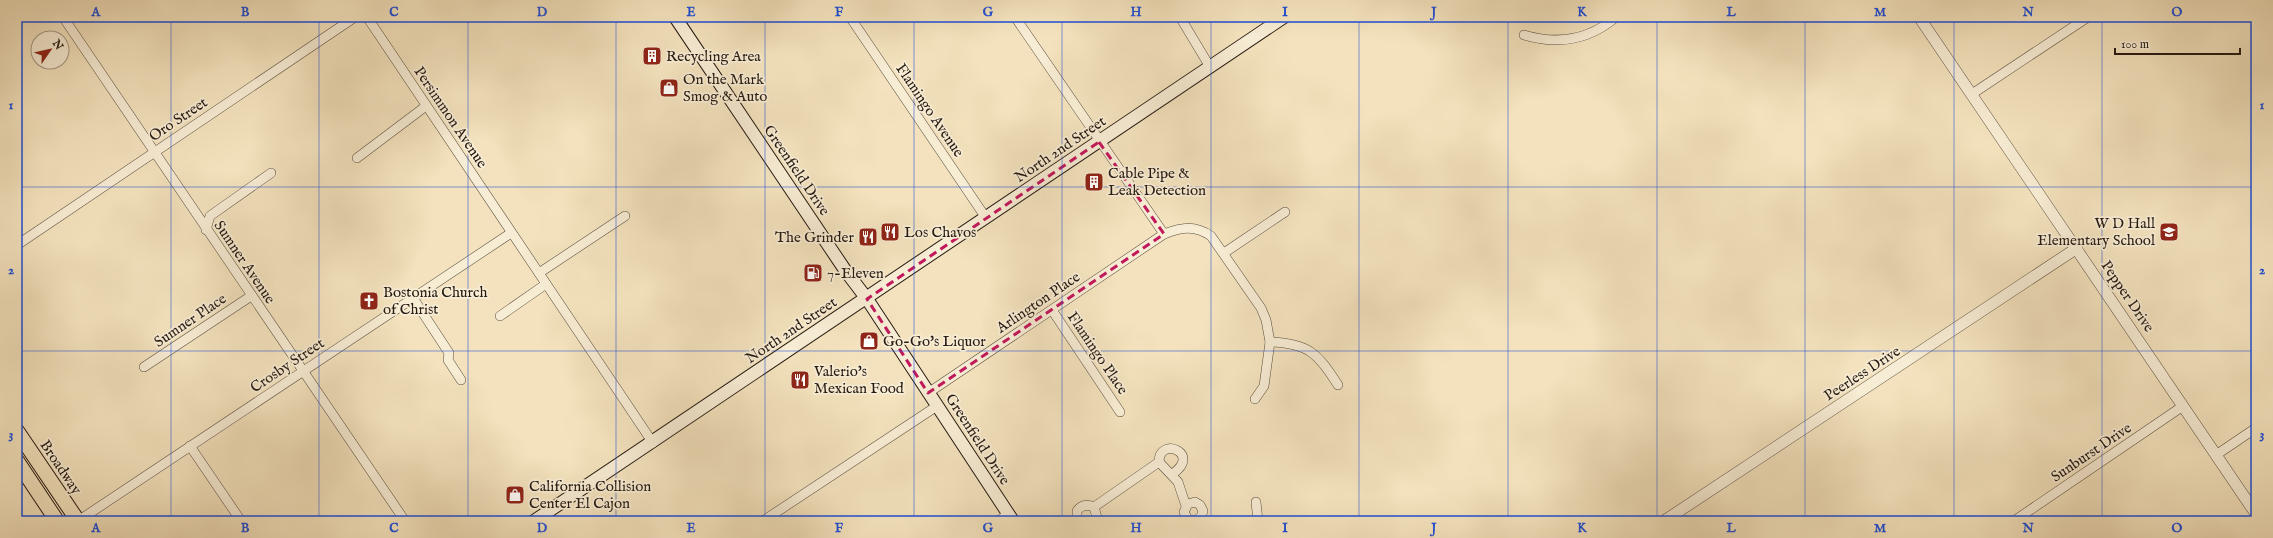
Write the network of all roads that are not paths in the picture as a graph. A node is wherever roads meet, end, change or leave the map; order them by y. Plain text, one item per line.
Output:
1 (63, 17) edge
2 (355, 17) edge
3 (366, 17) edge
4 (675, 17) edge
5 (850, 17) edge
6 (1015, 17) edge
7 (1180, 17) edge
8 (1284, 17) edge
9 (1616, 17) edge
10 (1919, 17) edge
11 (2088, 17) edge
12 (1524, 35) dead end
13 (1210, 67) junction
14 (1972, 94) junction
15 (426, 106) junction
16 (1099, 142) junction
17 (154, 152) junction
18 (357, 158) dead end
19 (271, 173) dead end
20 (1285, 212) dead end
21 (625, 216) dead end
22 (986, 218) junction
23 (206, 230) junction
24 (511, 232) junction
25 (1164, 234) junction
26 (17, 245) edge
27 (2077, 248) junction
28 (1224, 253) junction
29 (539, 273) junction
30 (546, 284) junction
31 (251, 296) junction
32 (413, 298) junction
33 (867, 299) junction
34 (1052, 310) junction
35 (500, 316) dead end
36 (1270, 342) junction
37 (144, 367) dead end
38 (302, 372) junction
39 (461, 380) dead end
40 (1338, 385) dead end
41 (928, 393) junction
42 (1255, 399) dead end
43 (937, 406) junction
44 (2183, 406) junction
45 (1120, 412) dead end
46 (2256, 428) edge
47 (17, 431) edge
48 (653, 443) junction
49 (190, 446) junction
50 (2216, 455) junction
51 (17, 461) edge
52 (1159, 462) junction
53 (1172, 474) junction
54 (1256, 502) dead end
55 (1186, 506) junction
56 (1094, 507) junction
57 (2256, 514) edge
58 (1010, 518) edge
59 (58, 521) edge
60 (78, 521) edge
61 (241, 521) edge
62 (405, 521) edge
63 (534, 521) edge
64 (763, 521) edge
65 (998, 521) edge
66 (1076, 521) edge
67 (1098, 521) edge
68 (1193, 521) edge
69 (1258, 521) edge
70 (1664, 521) edge
71 (2014, 521) edge

1 - 17 street, Sumner Avenue
2 - 17 street, Oro Street
3 - 15 street, Persimmon Avenue
4 - 33 main road, Greenfield Drive
5 - 22 street, Flamingo Avenue
6 - 16 street
7 - 13 street
8 - 13 main road, North 2nd Street
9 - 12 street
10 - 14 street, Pepper Drive
11 - 14 street
13 - 16 main road, North 2nd Street
14 - 27 street, Pepper Drive
15 - 18 street
15 - 24 street, Persimmon Avenue
16 - 22 main road, North 2nd Street
16 - 25 street
17 - 23 street, Sumner Avenue
17 - 26 street, Oro Street
19 - 23 street
20 - 28 street
21 - 29 street
22 - 33 main road, North 2nd Street
23 - 31 street, Sumner Avenue
24 - 29 street, Persimmon Avenue
24 - 32 street, Crosby Street
25 - 28 street, Arlington Place
25 - 34 street, Arlington Place
27 - 44 street, Pepper Drive
27 - 70 street, Peerless Drive
28 - 36 street, Arlington Place
29 - 30 street
30 - 35 street
30 - 48 street
31 - 37 street, Sumner Place
31 - 38 street, Sumner Avenue
32 - 38 street, Crosby Street
32 - 39 street
33 - 41 main road, Greenfield Drive
33 - 48 main road, North 2nd Street
34 - 41 street, Arlington Place
34 - 45 street, Flamingo Place
36 - 40 street
36 - 42 street
38 - 49 street, Crosby Street
38 - 62 street, Sumner Avenue
41 - 43 main road, Greenfield Drive
43 - 58 main road, Greenfield Drive
43 - 64 street
44 - 50 street, Pepper Drive
44 - 71 street, Sunburst Drive
46 - 50 street
47 - 60 main road, Broadway
48 - 63 main road, North 2nd Street
49 - 60 street, Crosby Street
49 - 61 street
50 - 57 street, Pepper Drive
51 - 59 main road
52 - 53 street
52 - 53 street
52 - 56 street
53 - 55 street
54 - 69 street
55 - 68 street
55 - 68 street
56 - 66 street
56 - 67 street
58 - 65 street

